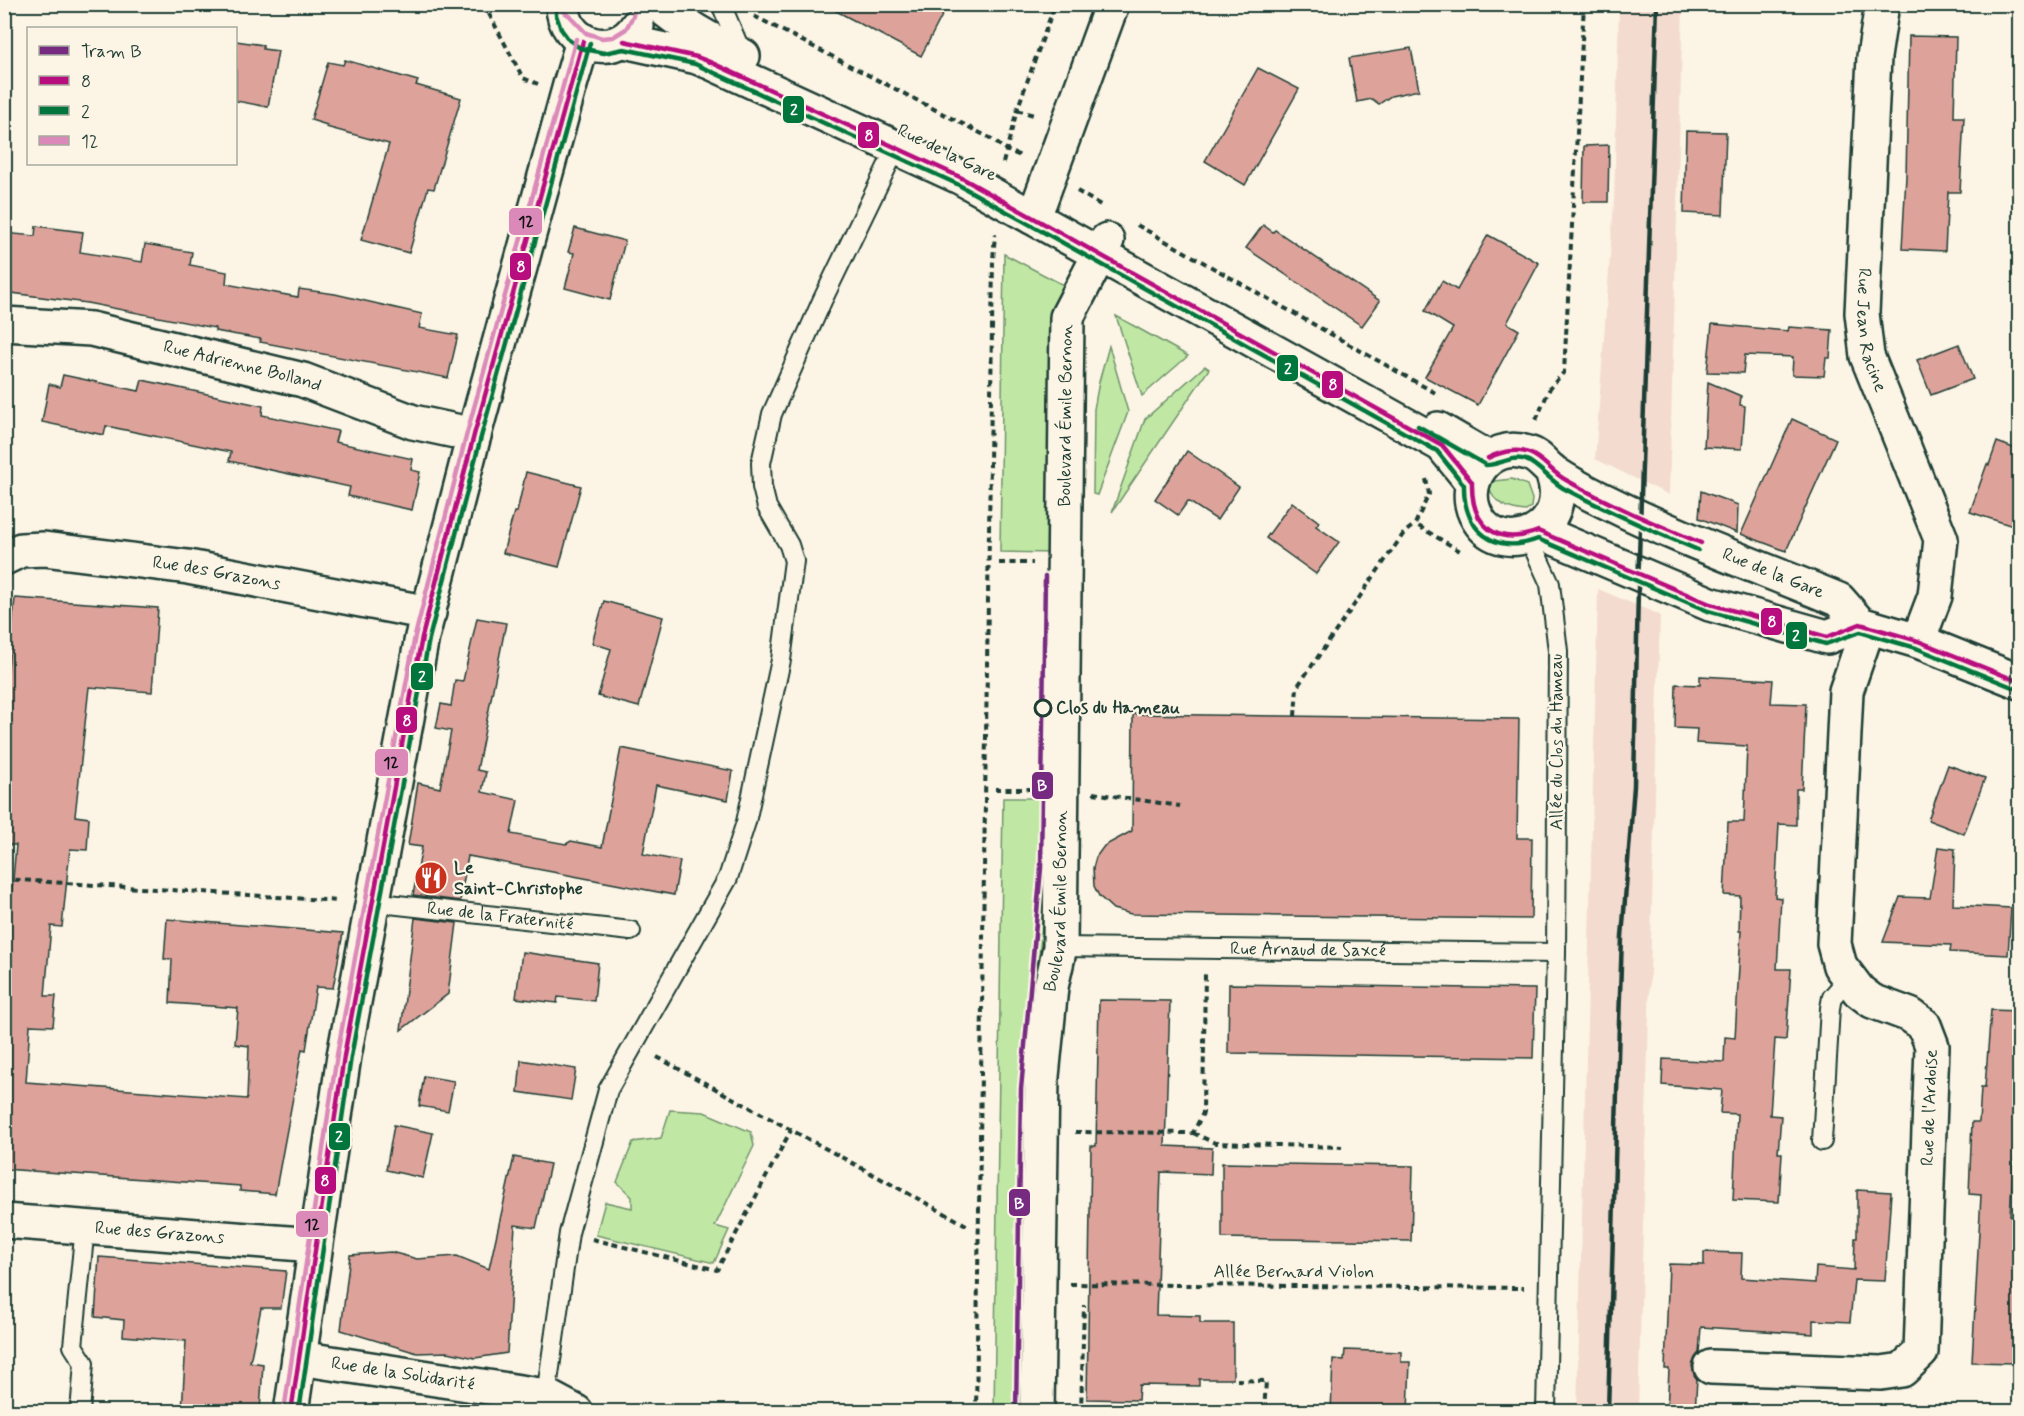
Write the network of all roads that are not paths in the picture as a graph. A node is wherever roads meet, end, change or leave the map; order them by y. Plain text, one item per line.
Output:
1 (536, 4) edge
2 (642, 4) edge
3 (658, 4) edge
4 (721, 4) edge
5 (1112, 4) edge
6 (1882, 4) edge
7 (571, 24) edge
8 (624, 41) junction
9 (742, 56) junction
10 (896, 148) junction
11 (1036, 209) junction
12 (1112, 232) junction
13 (4, 324) edge
14 (474, 435) junction
15 (1539, 455) junction
16 (1480, 470) junction
17 (1533, 534) junction
18 (4, 558) edge
19 (429, 614) junction
20 (1864, 626) junction
21 (1918, 641) junction
22 (2019, 682) edge
23 (358, 902) junction
24 (631, 931) dead end
25 (1060, 946) junction
26 (1556, 953) junction
27 (1848, 979) junction
28 (1822, 1141) dead end
29 (4, 1221) edge
30 (85, 1227) junction
31 (315, 1245) junction
32 (299, 1358) junction
33 (1711, 1367) dead end
34 (546, 1396) junction
35 (80, 1412) edge
36 (291, 1412) edge
37 (576, 1412) edge
38 (1037, 1412) edge
39 (1546, 1412) edge

1 - 7 street
2 - 8 street
3 - 9 street, Rue de la Gare
4 - 9 lane
5 - 11 street
6 - 21 street, Rue Jean Racine
7 - 8 street, Rue de la Gare
7 - 14 street
8 - 10 street, Rue de la Gare
9 - 11 street, Rue de la Gare
10 - 11 street, Rue de la Gare
10 - 34 lane
11 - 12 street, Rue de la Gare
12 - 16 street, Rue de la Gare
12 - 25 street, Boulevard Émile Bernon
13 - 14 street, Rue Adrienne Bolland
14 - 19 street
15 - 16 street, Rue de la Gare
15 - 17 street
15 - 20 street, Rue de la Gare
16 - 17 street
17 - 20 street
17 - 26 lane, Allée du Clos du Hameau
18 - 19 street, Rue des Grazons
19 - 23 street
20 - 21 street
20 - 27 street, Rue de l'Ardoise
21 - 22 street
23 - 24 lane, Rue de la Fraternité
23 - 31 street
25 - 26 lane, Rue Arnaud de Saxcé
25 - 38 street, Boulevard Émile Bernon
26 - 39 lane, Allée du Clos du Hameau
27 - 28 lane
27 - 33 street, Rue de l'Ardoise
29 - 30 street, Rue des Grazons
30 - 31 street, Rue des Grazons
30 - 35 lane
31 - 32 street
32 - 34 street, Rue de la Solidarité
32 - 36 street
34 - 37 street, Rue de la Solidarité

